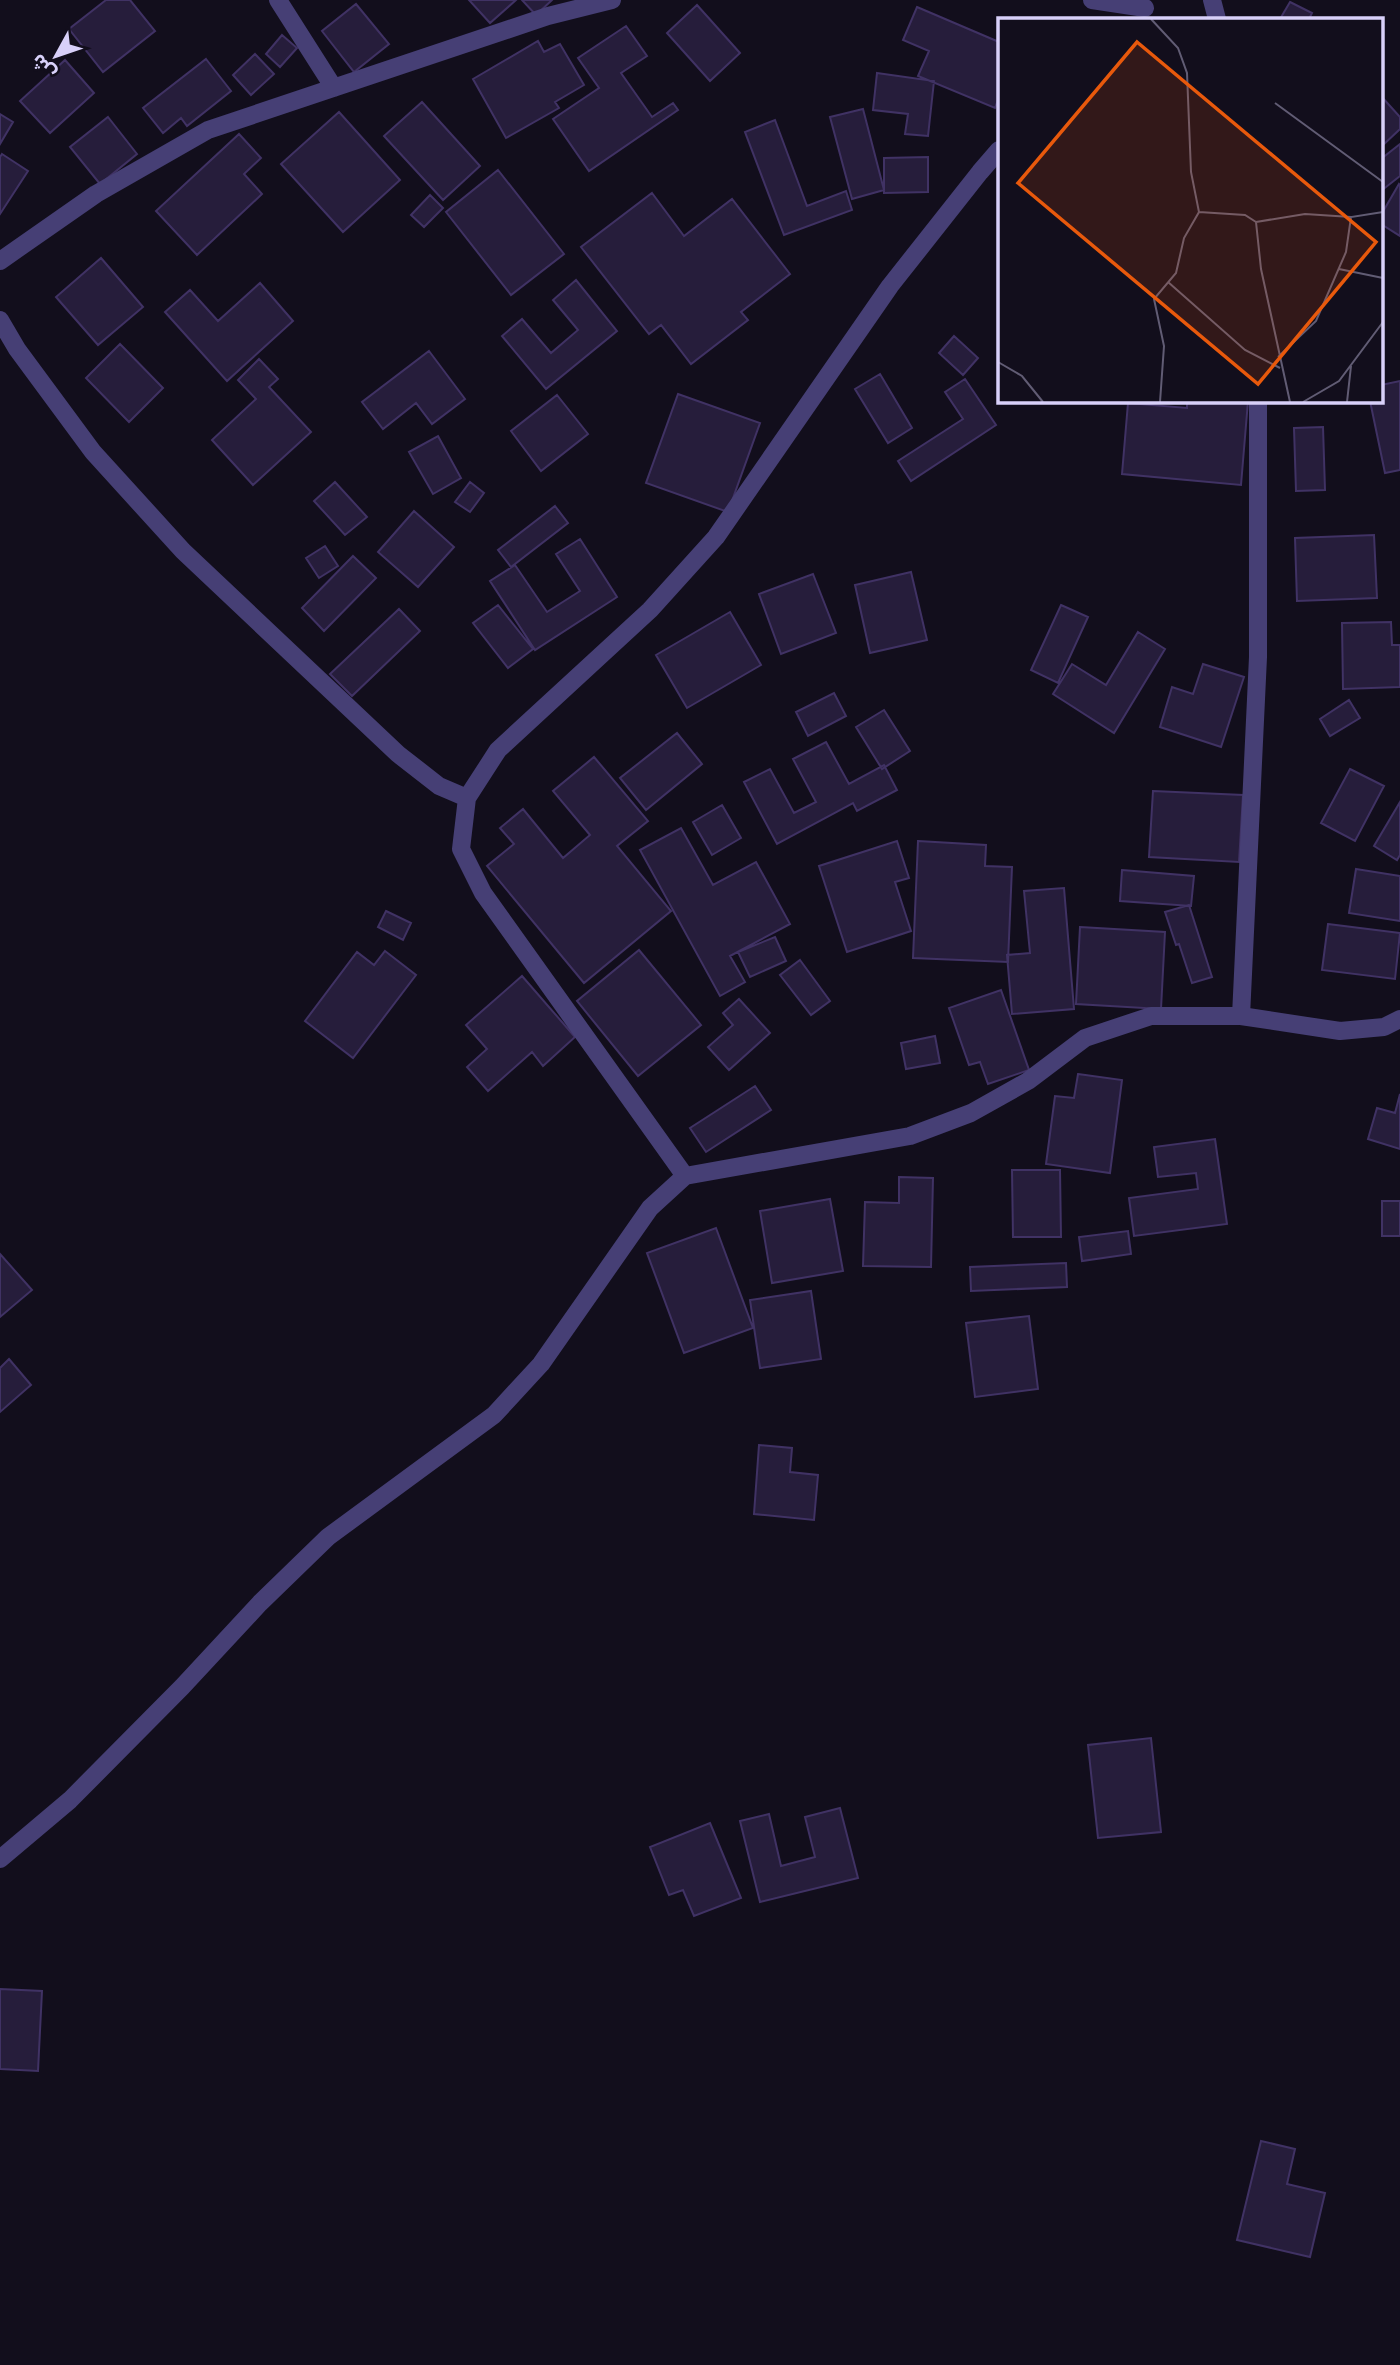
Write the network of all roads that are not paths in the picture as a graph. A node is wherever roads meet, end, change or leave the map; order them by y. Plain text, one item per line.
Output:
1 (278, 0) edge
2 (612, 0) edge
3 (1092, 0) edge
4 (1212, 0) edge
5 (1143, 9) edge
6 (1217, 18) edge
7 (334, 88) junction
8 (998, 151) edge
9 (0, 261) edge
10 (0, 320) edge
11 (1258, 402) edge
12 (467, 797) junction
13 (1241, 1016) junction
14 (1400, 1019) edge
15 (685, 1176) junction
16 (0, 1859) edge

1 - 7 street
2 - 7 street
3 - 5 street
4 - 6 street
7 - 9 street
8 - 12 street
10 - 12 street
11 - 13 street
12 - 15 street
13 - 14 street
13 - 15 street
15 - 16 street

